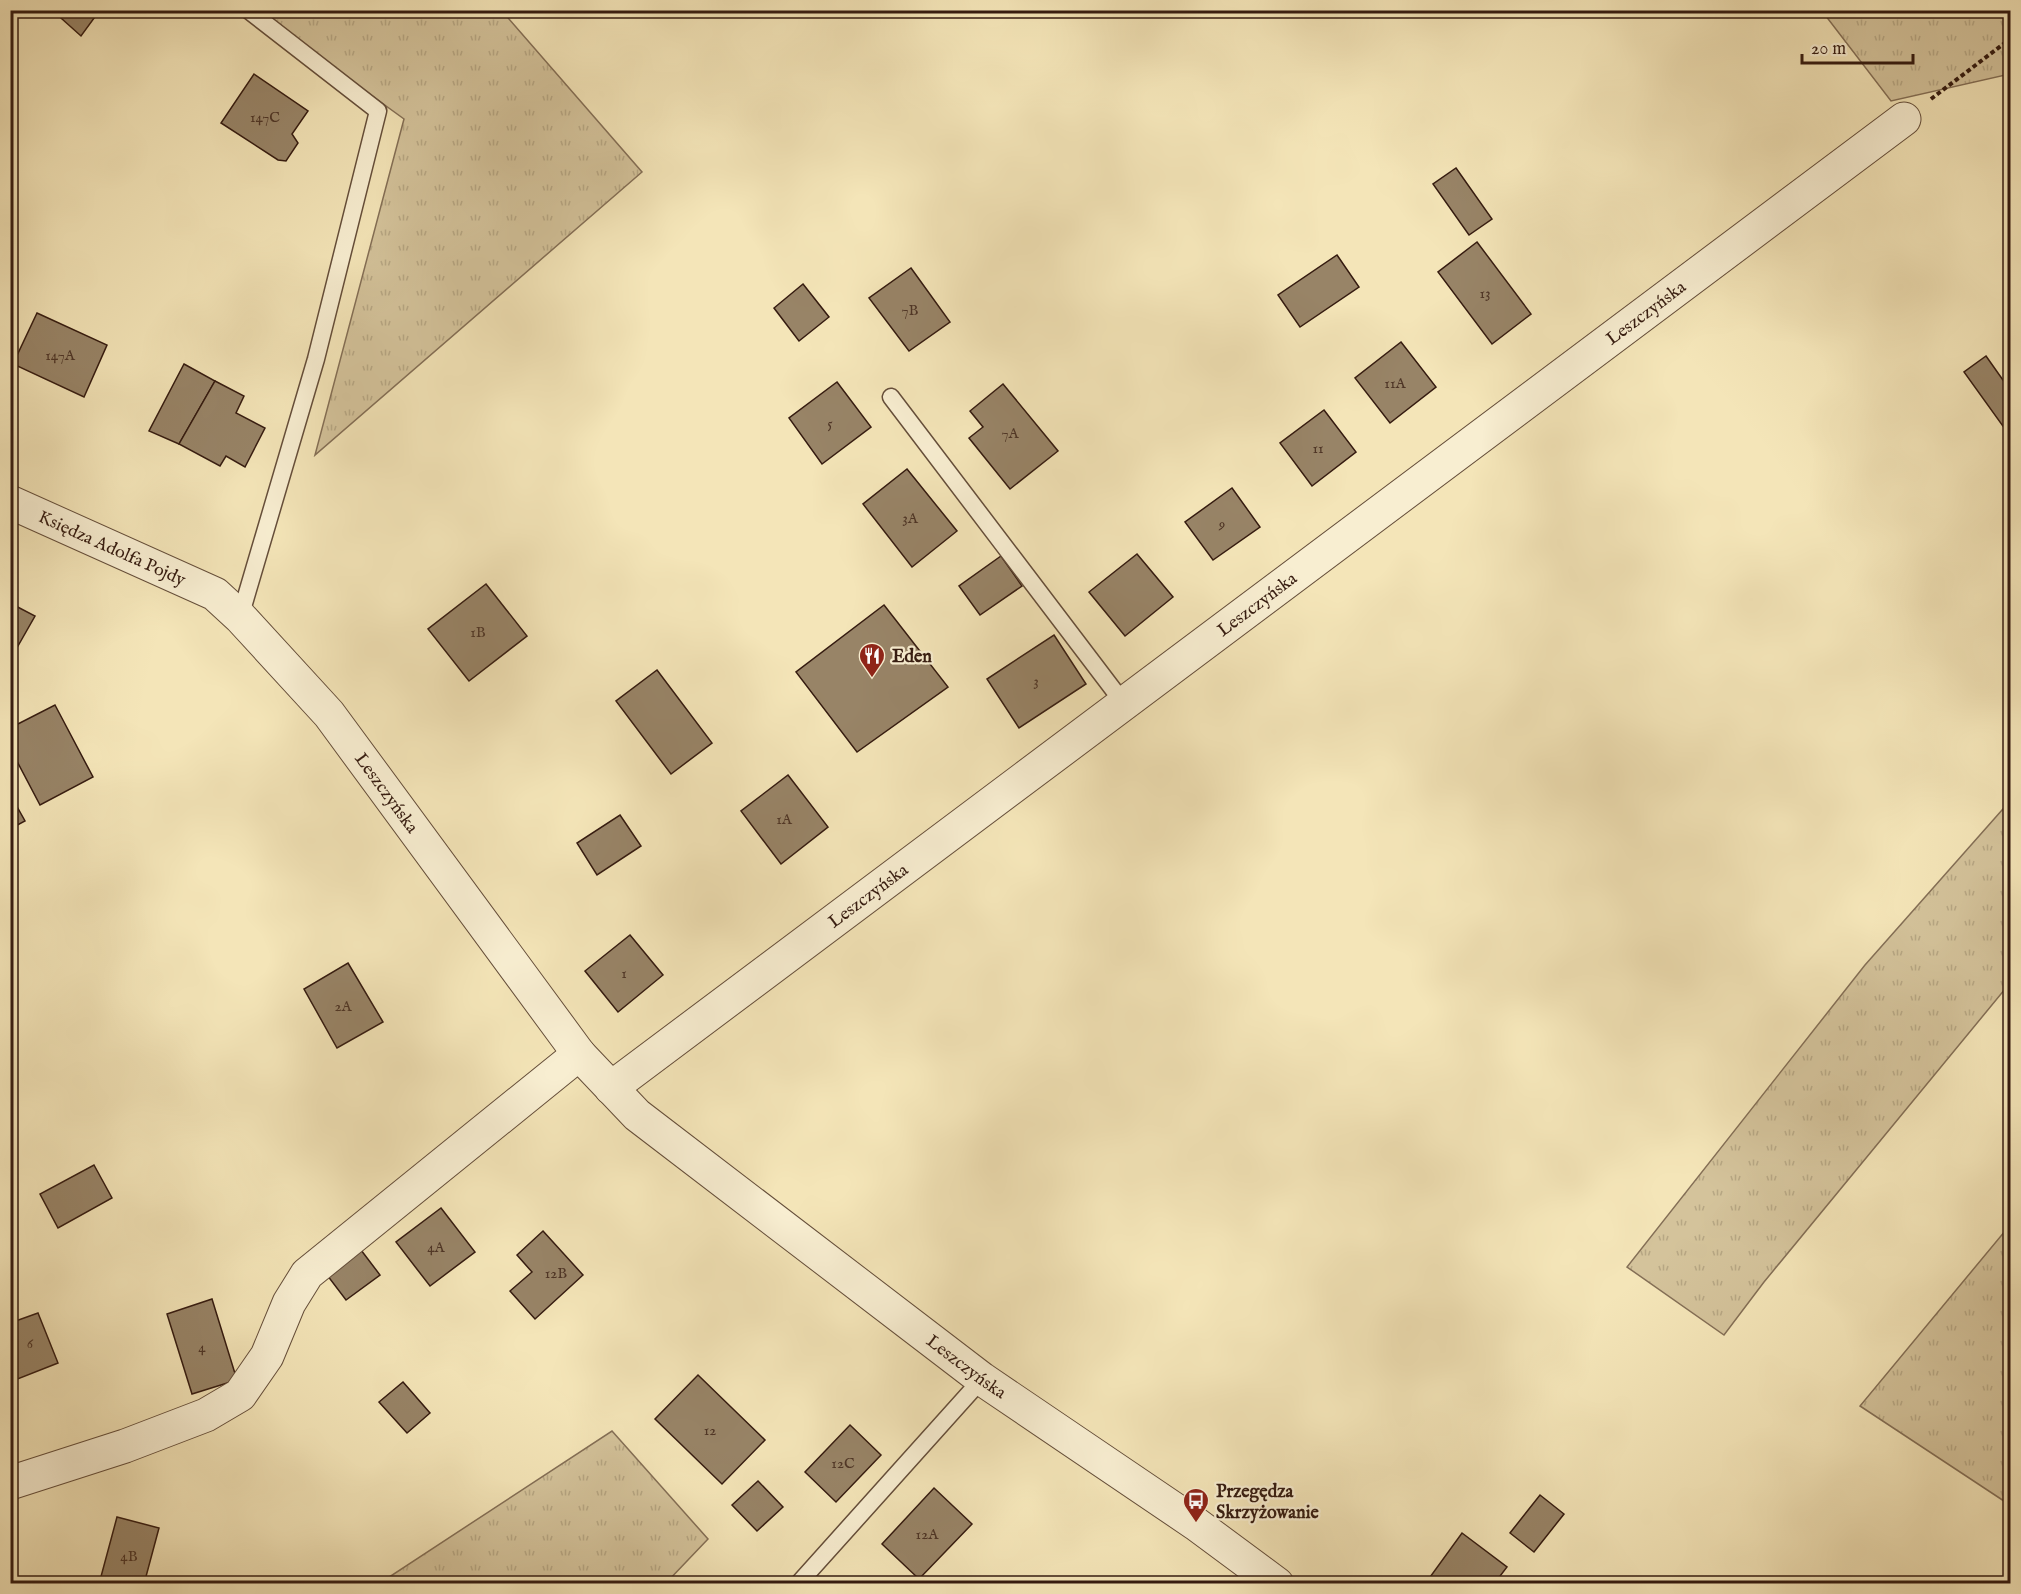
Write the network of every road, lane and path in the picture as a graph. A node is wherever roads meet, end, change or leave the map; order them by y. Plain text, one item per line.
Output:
1 (248, 10) edge
2 (2010, 39) edge
3 (1904, 119) joint
4 (891, 397) dead end
5 (10, 502) edge
6 (214, 594) joint
7 (240, 617) junction
8 (1125, 705) junction
9 (579, 1054) junction
10 (611, 1088) junction
11 (982, 1379) junction
12 (10, 1483) edge
13 (798, 1584) edge
14 (1277, 1584) edge

1 - 7 lane
2 - 3 path
3 - 8 street, Leszczyńska
4 - 8 lane
5 - 6 street, Księdza Adolfa Pojdy
6 - 7 street, Leszczyńska
7 - 9 street, Leszczyńska
8 - 10 street, Leszczyńska
9 - 10 street, Leszczyńska
9 - 12 street
10 - 11 street, Leszczyńska
11 - 13 lane
11 - 14 street, Leszczyńska

